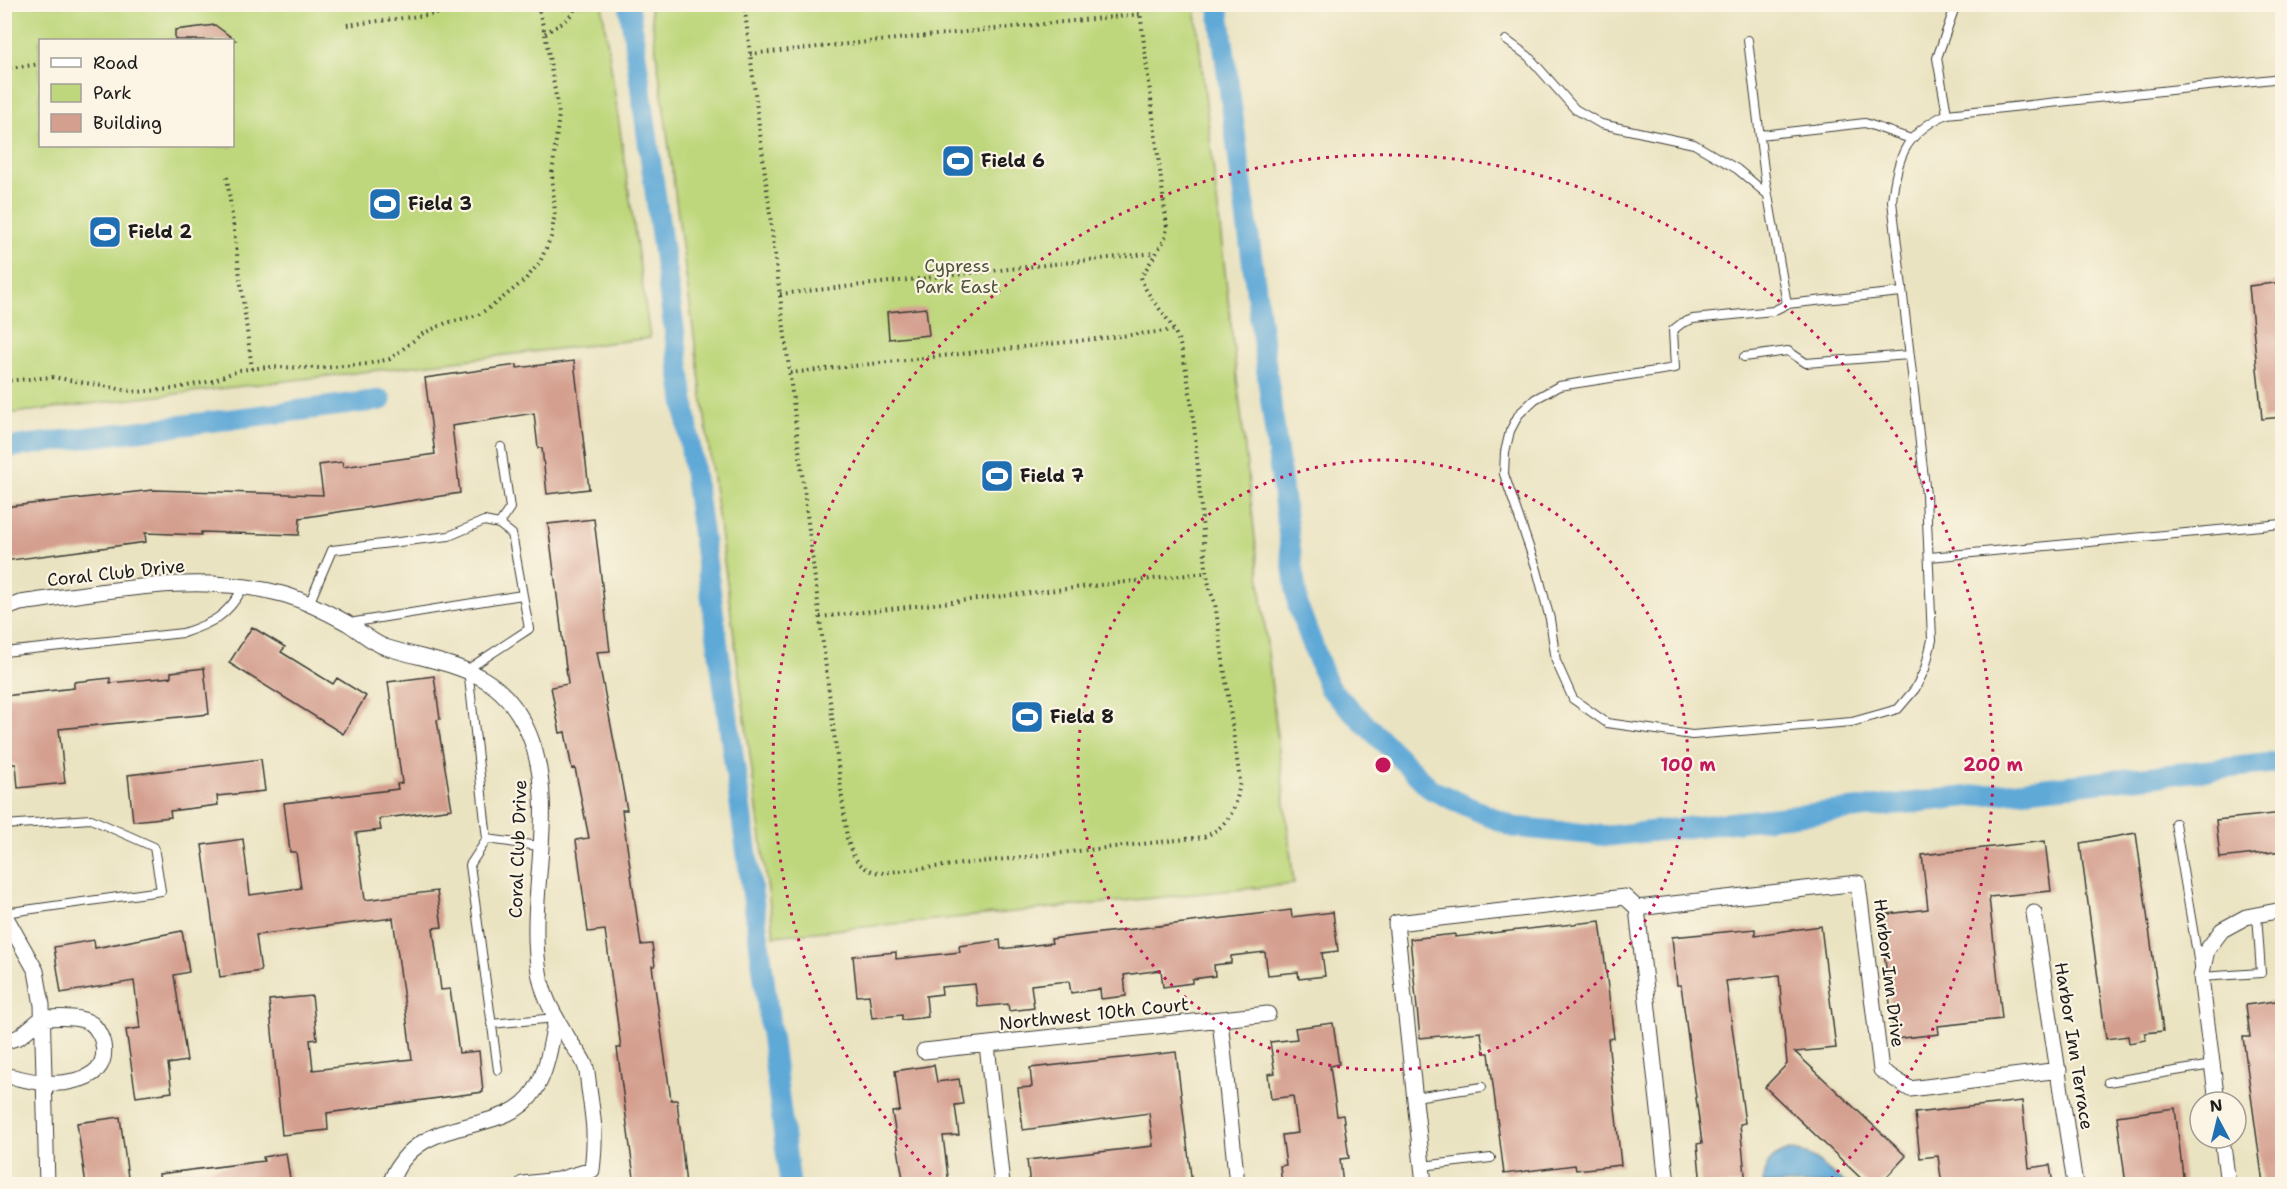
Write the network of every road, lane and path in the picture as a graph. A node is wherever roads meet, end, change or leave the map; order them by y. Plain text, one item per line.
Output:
1 (515, 4) edge
2 (537, 4) edge
3 (576, 4) edge
4 (744, 4) edge
5 (1139, 4) edge
6 (1956, 4) edge
7 (1141, 14) junction
8 (347, 25) dead end
9 (545, 33) junction
10 (1506, 40) dead end
11 (1748, 40) dead end
12 (750, 54) junction
13 (39, 64) edge
14 (4, 69) edge
15 (2283, 78) edge
16 (1947, 114) junction
17 (1760, 135) junction
18 (1911, 139) junction
19 (227, 177) dead end
20 (1768, 195) junction
21 (1155, 253) junction
22 (1901, 292) junction
23 (780, 294) junction
24 (1787, 304) junction
25 (1174, 330) junction
26 (1909, 355) junction
27 (1744, 357) dead end
28 (252, 369) junction
29 (790, 373) junction
30 (4, 381) edge
31 (501, 447) dead end
32 (499, 524) junction
33 (2283, 524) edge
34 (1930, 557) junction
35 (1205, 573) junction
36 (243, 588) junction
37 (522, 595) junction
38 (309, 604) junction
39 (4, 609) edge
40 (820, 617) junction
41 (347, 623) junction
42 (4, 652) edge
43 (468, 669) junction
44 (2175, 823) dead end
45 (4, 825) edge
46 (487, 839) junction
47 (539, 846) junction
48 (1637, 908) junction
49 (2283, 910) edge
50 (2034, 913) dead end
51 (4, 914) edge
52 (2257, 914) junction
53 (2201, 977) junction
54 (1268, 1014) dead end
55 (42, 1018) junction
56 (556, 1018) junction
57 (1220, 1020) junction
58 (491, 1024) junction
59 (4, 1042) edge
60 (987, 1045) junction
61 (924, 1051) dead end
62 (2212, 1065) junction
63 (498, 1070) dead end
64 (2059, 1070) junction
65 (4, 1075) edge
66 (2108, 1082) dead end
67 (43, 1083) junction
68 (1482, 1087) dead end
69 (2215, 1090) edge
70 (1414, 1097) junction
71 (2224, 1150) edge
72 (1491, 1158) dead end
73 (1422, 1166) junction
74 (46, 1185) edge
75 (390, 1185) edge
76 (524, 1185) edge
77 (1002, 1185) edge
78 (1237, 1185) edge
79 (1424, 1185) edge
80 (1667, 1185) edge
81 (2075, 1185) edge
82 (2228, 1185) edge

1 - 8 path
2 - 9 path
3 - 9 path
4 - 12 path
5 - 7 path
6 - 16 lane
7 - 12 path
7 - 21 path
9 - 28 path
10 - 20 lane
11 - 17 lane
12 - 23 path
13 - 14 path
15 - 16 lane
16 - 18 lane
17 - 18 lane
17 - 20 lane
18 - 22 lane
19 - 28 path
20 - 24 lane
21 - 23 path
21 - 25 path
22 - 24 lane
22 - 26 lane
23 - 29 path
24 - 34 lane
25 - 29 path
25 - 35 path
26 - 27 lane
26 - 34 lane
28 - 30 path
29 - 40 path
31 - 32 lane
32 - 37 lane
32 - 38 lane
33 - 34 lane
35 - 40 path
35 - 40 path
36 - 38 street, Coral Club Drive
36 - 39 street, Coral Club Drive
36 - 42 lane
37 - 41 lane
37 - 43 lane
38 - 41 street, Coral Club Drive
41 - 43 street, Coral Club Drive
43 - 46 lane
43 - 47 street, Coral Club Drive
44 - 53 lane
45 - 51 lane
46 - 47 lane
46 - 58 lane
47 - 56 street, Coral Club Drive
48 - 64 street, Harbor Inn Drive
48 - 70 street, Harbor Inn Drive
48 - 80 street
49 - 52 street
50 - 64 street, Harbor Inn Terrace
51 - 55 street
52 - 53 street
52 - 53 lane
53 - 62 street
54 - 57 street, Northwest 10th Court
55 - 59 street
55 - 67 street
55 - 67 street
56 - 58 lane
56 - 75 street
56 - 76 street, Coral Club Drive
57 - 60 street, Northwest 10th Court
57 - 78 street
58 - 63 lane
60 - 61 street, Northwest 10th Court
60 - 77 street
62 - 66 lane
62 - 69 street
64 - 81 street, Harbor Inn Terrace
65 - 67 street
67 - 74 street
68 - 70 lane
70 - 73 street, Harbor Inn Drive
71 - 82 street
72 - 73 lane
73 - 79 street, Harbor Inn Drive

